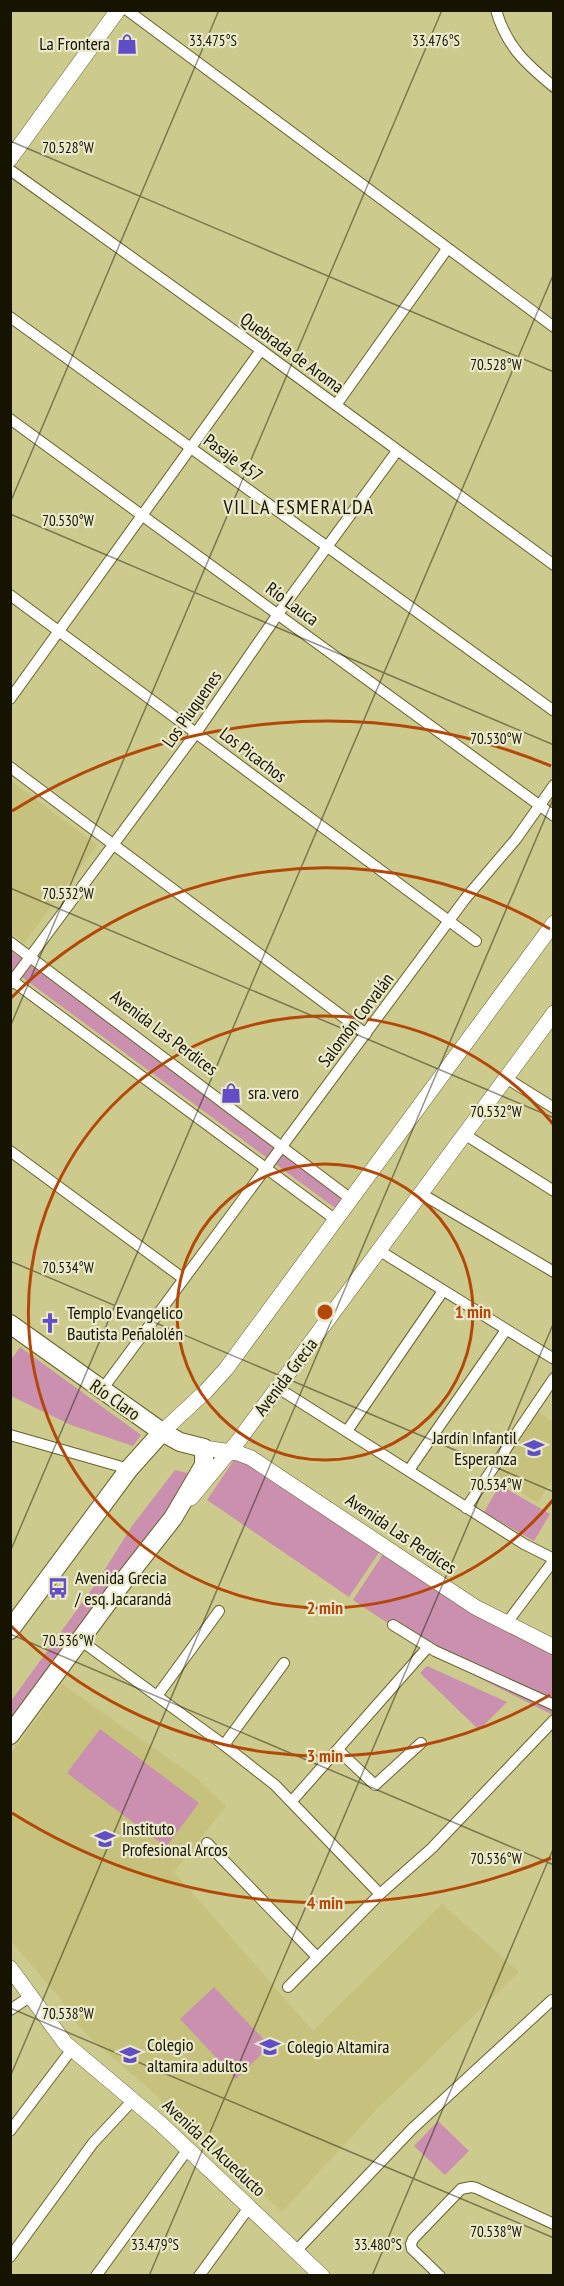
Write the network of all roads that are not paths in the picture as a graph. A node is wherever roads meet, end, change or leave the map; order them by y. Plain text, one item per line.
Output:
1 (118, 10) edge
2 (127, 10) edge
3 (496, 10) edge
4 (554, 87) edge
5 (10, 159) edge
6 (10, 170) edge
7 (447, 249) junction
8 (10, 317) edge
9 (554, 327) edge
10 (261, 350) junction
11 (336, 405) junction
12 (10, 419) edge
13 (191, 448) junction
14 (397, 451) junction
15 (142, 515) junction
16 (327, 547) junction
17 (554, 565) edge
18 (10, 595) edge
19 (278, 614) junction
20 (59, 631) junction
21 (10, 699) edge
22 (554, 711) edge
23 (196, 733) junction
24 (10, 767) edge
25 (554, 785) edge
26 (539, 806) junction
27 (554, 816) edge
28 (113, 846) junction
29 (450, 921) junction
30 (554, 923) edge
31 (476, 941) dead end
32 (10, 942) edge
33 (31, 957) junction
34 (11, 981) edge
35 (552, 1018) edge
36 (366, 1034) junction
37 (506, 1077) junction
38 (554, 1108) edge
39 (464, 1134) junction
40 (282, 1147) junction
41 (10, 1151) edge
42 (266, 1169) junction
43 (554, 1191) edge
44 (420, 1193) junction
45 (351, 1199) junction
46 (336, 1220) junction
47 (380, 1251) junction
48 (554, 1272) edge
49 (184, 1279) junction
50 (443, 1291) junction
51 (10, 1324) edge
52 (506, 1330) junction
53 (554, 1359) edge
54 (554, 1377) edge
55 (278, 1388) junction
56 (101, 1391) junction
57 (347, 1431) junction
58 (162, 1432) junction
59 (10, 1434) edge
60 (204, 1448) junction
61 (230, 1452) junction
62 (129, 1469) junction
63 (409, 1470) junction
64 (466, 1508) junction
65 (173, 1518) junction
66 (554, 1560) edge
67 (219, 1611) dead end
68 (393, 1624) dead end
69 (506, 1624) junction
70 (10, 1630) edge
71 (80, 1640) junction
72 (428, 1647) junction
73 (554, 1647) edge
74 (284, 1663) dead end
75 (157, 1696) junction
76 (554, 1705) edge
77 (554, 1720) edge
78 (10, 1735) edge
79 (421, 1743) dead end
80 (224, 1745) junction
81 (338, 1750) junction
82 (292, 1801) junction
83 (207, 1843) dead end
84 (380, 1894) junction
85 (317, 1957) junction
86 (10, 1968) edge
87 (288, 1987) dead end
88 (31, 1996) junction
89 (552, 2000) dead end
90 (10, 2010) edge
91 (72, 2049) junction
92 (133, 2100) junction
93 (10, 2131) edge
94 (188, 2149) junction
95 (250, 2206) junction
96 (554, 2224) edge
97 (12, 2251) edge
98 (296, 2251) junction
99 (96, 2276) edge
100 (199, 2276) edge
101 (322, 2276) edge
102 (440, 2276) edge

1 - 5 main road
2 - 7 street
3 - 4 street
6 - 10 street, Quebrada de Aroma
7 - 9 street
7 - 11 street
8 - 13 street, Pasaje 457
10 - 11 street, Quebrada de Aroma
10 - 13 street
11 - 14 street, Quebrada de Aroma
12 - 15 street, Río Lauca
13 - 15 street
13 - 16 street, Pasaje 457
14 - 16 street, Los Piuquenes
14 - 17 street, Quebrada de Aroma
15 - 19 street, Río Lauca
15 - 20 street
16 - 19 street, Los Piuquenes
16 - 22 street, Pasaje 457
18 - 20 street, Los Picachos
19 - 23 street, Los Piuquenes
19 - 26 street, Río Lauca
20 - 21 street
20 - 23 street, Los Picachos
23 - 28 street, Los Piuquenes
23 - 29 street, Los Picachos
24 - 28 street
25 - 26 street, Salomón Corvalán
26 - 27 street, Río Lauca
26 - 29 street, Salomón Corvalán
28 - 33 street, Los Piuquenes
28 - 36 street
29 - 31 street, Los Picachos
29 - 36 street, Salomón Corvalán
30 - 45 main road
32 - 33 street, Avenida Las Perdices
33 - 34 street, Los Piuquenes
33 - 40 street, Avenida Las Perdices
34 - 42 street
35 - 37 main road, Avenida Grecia
36 - 40 street, Salomón Corvalán
37 - 38 street
37 - 39 main road, Avenida Grecia
39 - 43 street
39 - 44 main road, Avenida Grecia
40 - 42 street, Salomón Corvalán
40 - 45 street, Avenida Las Perdices
41 - 49 street
42 - 46 street
42 - 49 street, Salomón Corvalán
44 - 47 main road, Avenida Grecia
44 - 48 street
45 - 46 main road
46 - 58 main road
47 - 50 street
47 - 55 main road, Avenida Grecia
49 - 56 street, Salomón Corvalán
50 - 52 street
50 - 57 street
51 - 56 main road, Río Claro
52 - 53 street
52 - 63 street
54 - 64 street
55 - 57 street
55 - 61 main road, Avenida Grecia
56 - 58 main road, Río Claro
57 - 63 street
58 - 60 main road, Río Claro
58 - 62 main road
59 - 62 street
60 - 61 main road, Río Claro
60 - 65 main road
61 - 65 main road, Avenida Grecia
61 - 69 main road, Avenida Las Perdices
62 - 70 main road
63 - 64 street
64 - 66 street
65 - 71 main road, Avenida Grecia
66 - 69 street
67 - 75 street
68 - 72 street
69 - 73 main road, Avenida Las Perdices
71 - 75 street
71 - 78 main road, Avenida Grecia
72 - 76 street
72 - 81 street
74 - 80 street
75 - 80 street
77 - 84 street
79 - 81 street
80 - 82 street
81 - 82 street
82 - 84 street
83 - 85 street
84 - 85 street
85 - 87 street
86 - 88 main road, Avenida El Acueducto
88 - 90 street
88 - 91 main road, Avenida El Acueducto
89 - 98 street
91 - 92 main road, Avenida El Acueducto
91 - 93 street
92 - 94 main road, Avenida El Acueducto
92 - 97 street
94 - 95 main road, Avenida El Acueducto
94 - 99 street
95 - 98 main road, Avenida El Acueducto
95 - 100 street
96 - 102 street
98 - 101 main road, Avenida El Acueducto

